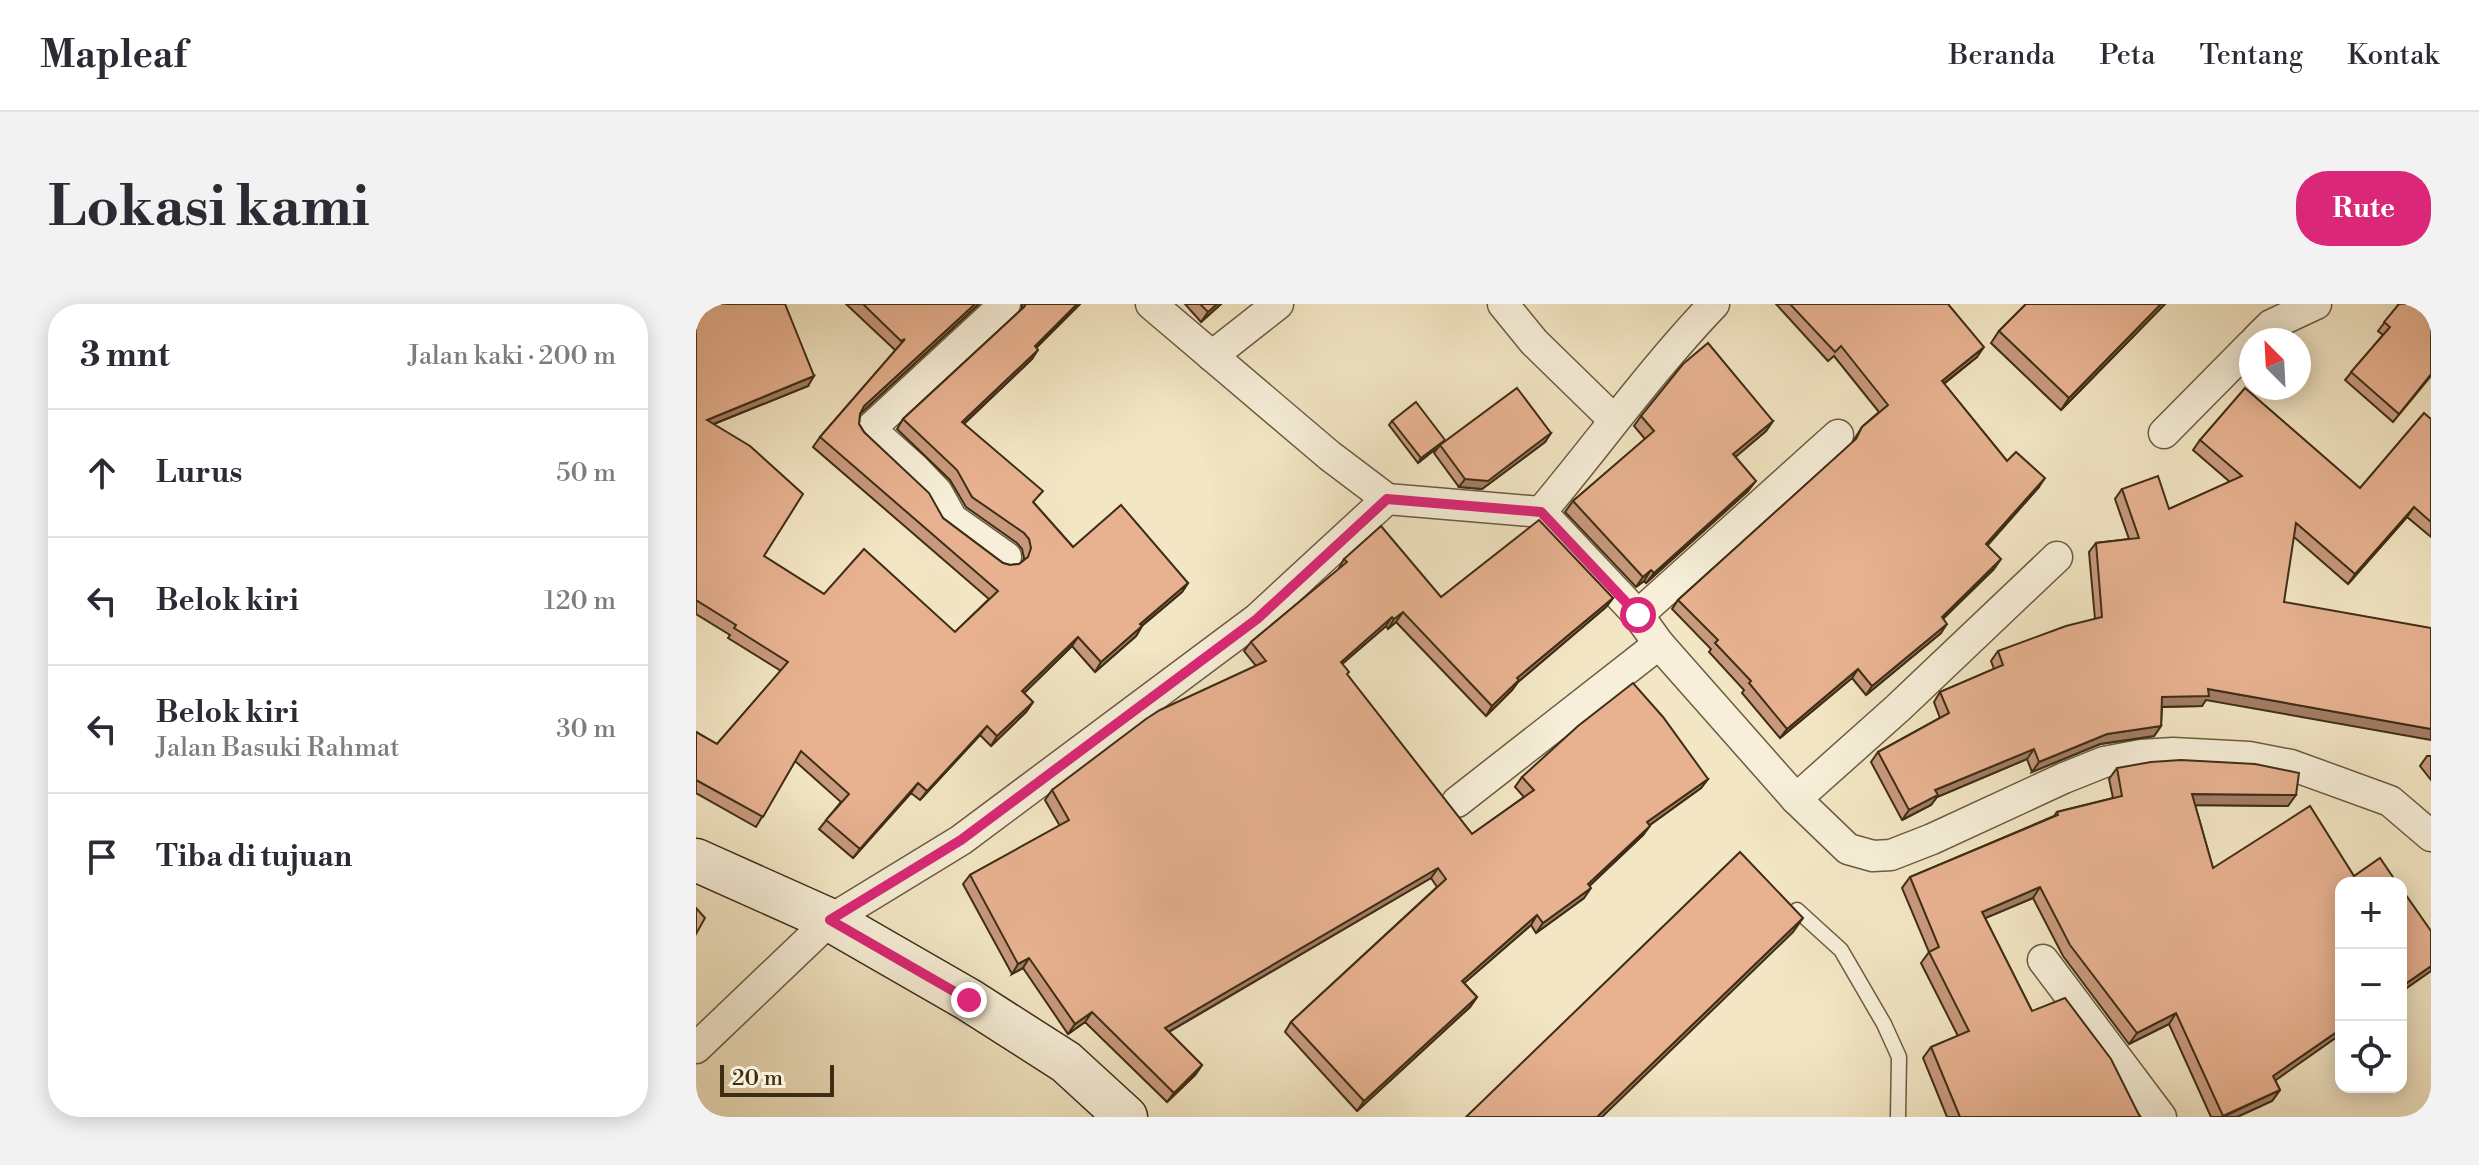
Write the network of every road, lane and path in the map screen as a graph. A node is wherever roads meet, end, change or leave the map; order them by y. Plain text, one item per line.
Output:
1 (1005, 304) edge
2 (1151, 304) edge
3 (1278, 304) edge
4 (1503, 304) edge
5 (1714, 304) edge
6 (2316, 304) edge
7 (2268, 328) edge
8 (1212, 356) junction
9 (2239, 357) edge
10 (1614, 420) junction
11 (2164, 433) dead end
12 (1838, 435) dead end
13 (1387, 499) junction
14 (1541, 512) junction
15 (1006, 557) dead end
16 (2057, 557) dead end
17 (1638, 615) junction
18 (1659, 644) junction
19 (1796, 799) junction
20 (1457, 802) dead end
21 (2431, 836) edge
22 (696, 860) edge
23 (1797, 910) edge
24 (830, 920) junction
25 (2043, 960) dead end
26 (696, 1048) edge
27 (1126, 1117) edge
28 (1898, 1117) edge
29 (2161, 1117) edge

1 - 15 street
2 - 8 street
3 - 8 street
4 - 10 street
5 - 10 street
6 - 7 street
8 - 13 street
9 - 11 street
10 - 14 street
12 - 17 street
13 - 14 street
13 - 24 street
14 - 17 street
16 - 19 street
17 - 18 street
18 - 19 street
18 - 20 street
19 - 21 street
22 - 24 main road
23 - 28 lane
24 - 26 street
24 - 27 main road
25 - 29 street

